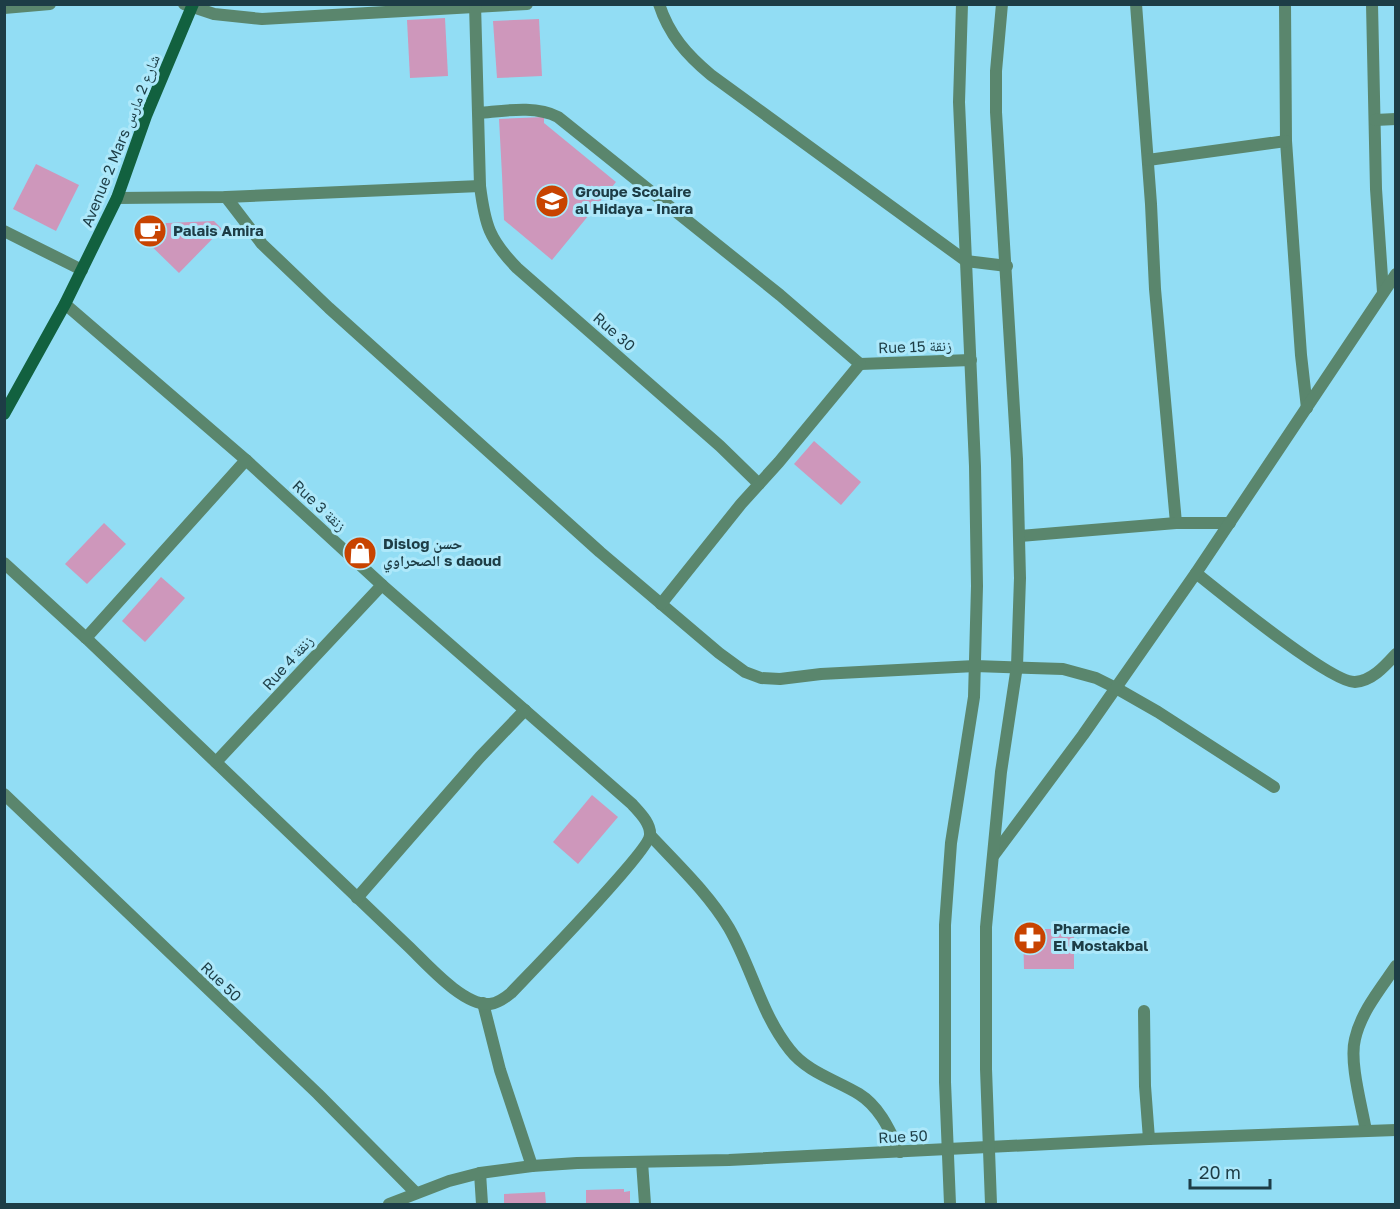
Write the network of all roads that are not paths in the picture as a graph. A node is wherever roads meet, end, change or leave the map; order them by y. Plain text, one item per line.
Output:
1 (50, 4) edge
2 (527, 4) edge
3 (659, 4) edge
4 (962, 4) edge
5 (1002, 4) edge
6 (1136, 4) edge
7 (1285, 4) edge
8 (1372, 4) edge
9 (190, 6) edge
10 (475, 6) edge
11 (4, 8) edge
12 (479, 113) junction
13 (1395, 119) edge
14 (1375, 120) junction
15 (1286, 141) junction
16 (1148, 160) junction
17 (480, 186) junction
18 (226, 197) junction
19 (117, 198) junction
20 (4, 231) edge
21 (966, 261) junction
22 (1007, 266) junction
23 (82, 270) junction
24 (1395, 274) edge
25 (1383, 292) junction
26 (65, 304) junction
27 (971, 360) junction
28 (860, 364) junction
29 (1307, 408) junction
30 (4, 414) edge
31 (246, 460) junction
32 (759, 484) junction
33 (1176, 523) junction
34 (1230, 523) junction
35 (1020, 536) junction
36 (4, 562) edge
37 (1196, 573) junction
38 (382, 585) junction
39 (661, 604) junction
40 (86, 638) junction
41 (1395, 654) edge
42 (975, 666) junction
43 (1017, 666) junction
44 (1116, 688) junction
45 (525, 710) junction
46 (216, 762) junction
47 (1274, 787) dead end
48 (4, 794) edge
49 (650, 835) junction
50 (993, 857) junction
51 (357, 898) junction
52 (1395, 966) edge
53 (483, 1003) junction
54 (1144, 1011) dead end
55 (1395, 1130) edge
56 (1366, 1131) junction
57 (1149, 1139) junction
58 (988, 1147) junction
59 (947, 1149) junction
60 (900, 1152) junction
61 (642, 1162) junction
62 (532, 1166) junction
63 (480, 1173) junction
64 (416, 1193) junction
65 (389, 1204) edge
66 (482, 1204) edge
67 (645, 1204) edge
68 (950, 1204) edge
69 (991, 1204) edge

1 - 11 street
2 - 10 street
3 - 21 street
4 - 21 street
5 - 22 street
6 - 16 street
7 - 15 street
8 - 14 street
9 - 10 street
9 - 19 street, Avenue 2 Mars شارع 2 مارس
10 - 12 street, Rue 30
12 - 17 street, Rue 30
12 - 28 street
13 - 14 street
14 - 25 street
15 - 16 street
15 - 29 street
16 - 33 street
17 - 18 street
17 - 32 street, Rue 30
18 - 19 street
18 - 39 street
19 - 23 street, Avenue 2 Mars شارع 2 مارس
20 - 23 street
21 - 22 street
21 - 27 street
22 - 35 street
23 - 26 street, Avenue 2 Mars شارع 2 مارس
24 - 25 street
25 - 29 street
26 - 30 street, Avenue 2 Mars شارع 2 مارس
26 - 31 street, Rue 3 زنقة
27 - 28 street, Rue 15 زنقة
27 - 42 street
28 - 32 street
29 - 34 street
31 - 38 street, Rue 3 زنقة
31 - 40 street
32 - 39 street
33 - 34 street
33 - 35 street
34 - 37 street
35 - 43 street
36 - 40 street
37 - 41 street
37 - 44 street
38 - 45 street, Rue 3 زنقة
38 - 46 street, Rue 4 زنقة
39 - 42 street
40 - 46 street
42 - 43 street
42 - 59 street
43 - 44 street
43 - 50 street
44 - 47 street
44 - 50 street
45 - 49 street, Rue 3 زنقة
45 - 51 street
46 - 51 street
48 - 64 street, Rue 50
49 - 53 street
49 - 60 street, Rue 3 زنقة
50 - 58 street
51 - 53 street
52 - 56 street
53 - 62 street
54 - 57 street
55 - 56 street, Rue 50
56 - 57 street, Rue 50
57 - 58 street, Rue 50
58 - 59 street, Rue 50
58 - 69 street
59 - 60 street, Rue 50
59 - 68 street
60 - 61 street, Rue 50
61 - 62 street, Rue 50
61 - 67 street
62 - 63 street, Rue 50
63 - 64 street, Rue 50
63 - 66 street
64 - 65 street, Rue 50

